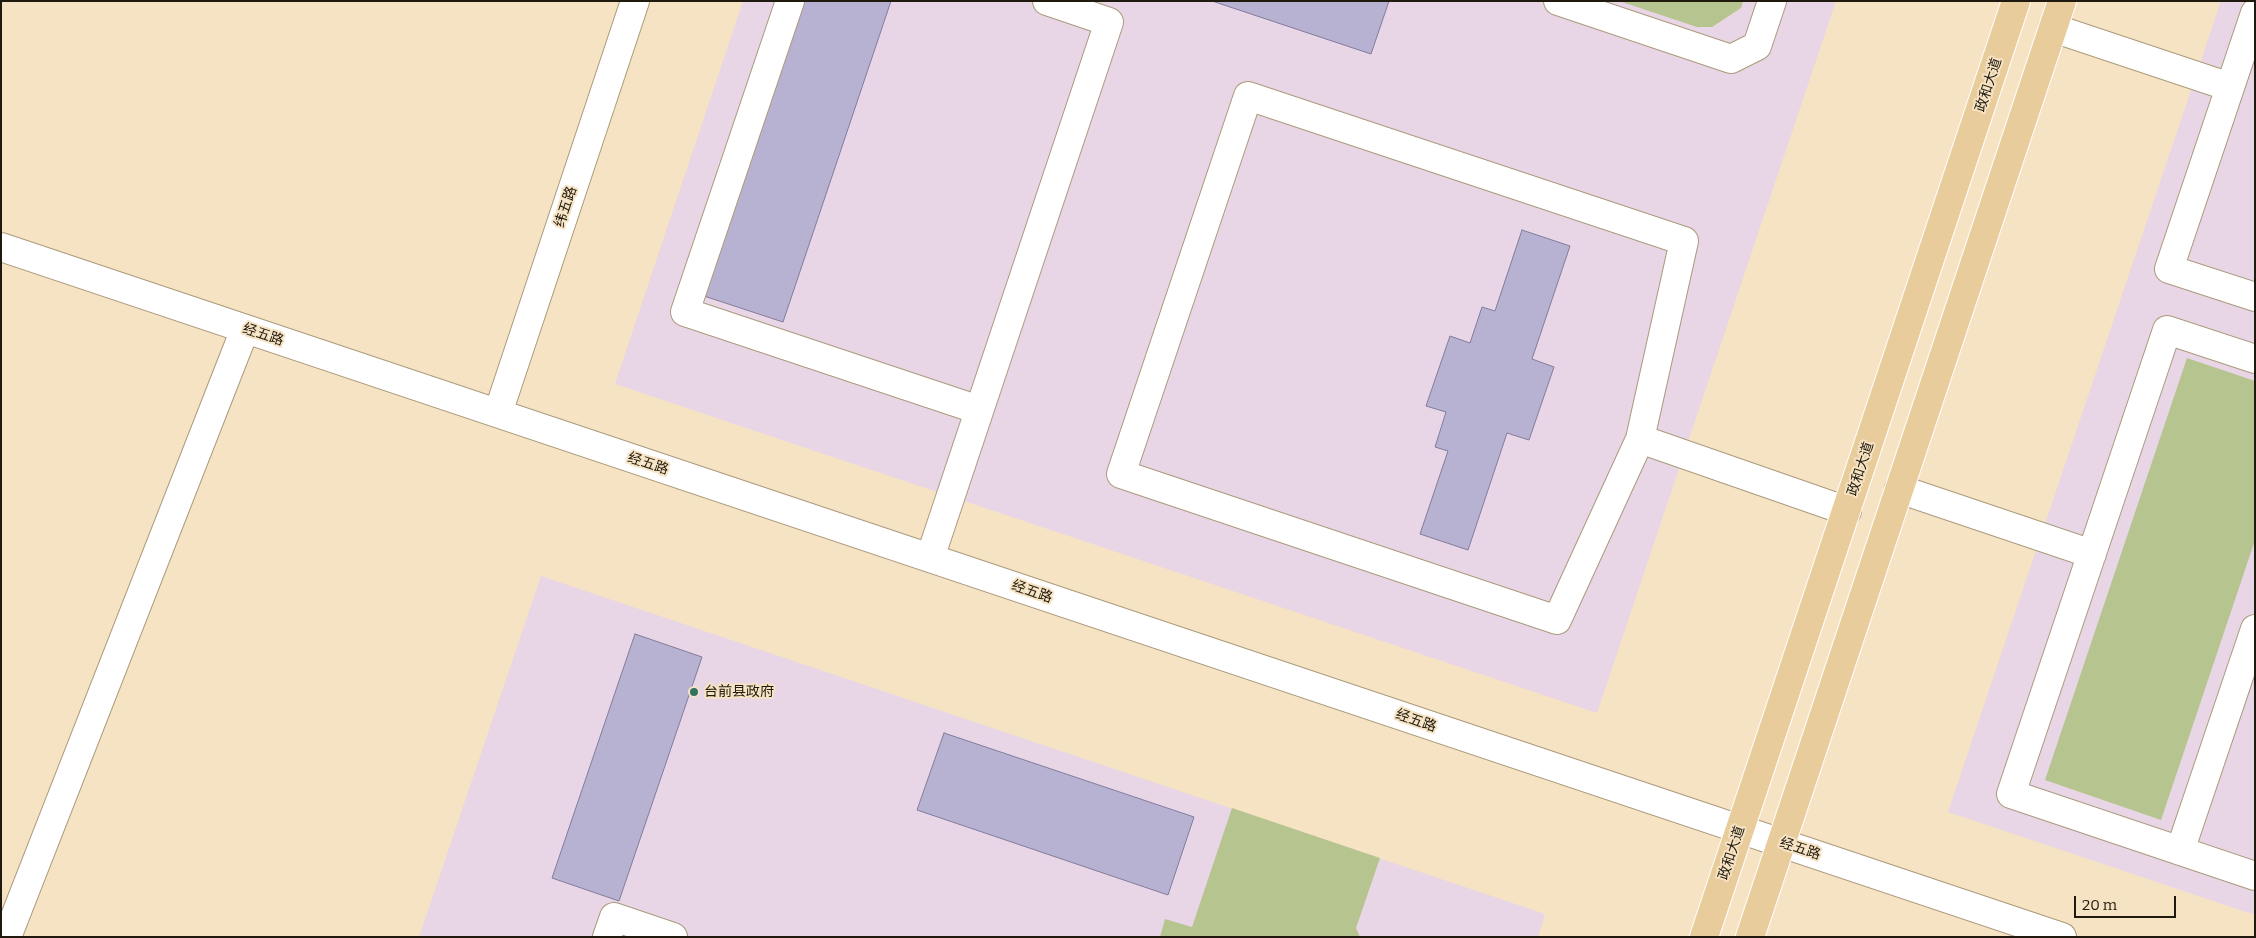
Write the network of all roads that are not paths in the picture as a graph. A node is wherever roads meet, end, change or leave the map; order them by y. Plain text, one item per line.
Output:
1 (635, 1) edge
2 (790, 1) edge
3 (1047, 1) edge
4 (1558, 1) edge
5 (1772, 1) edge
6 (2016, 1) edge
7 (2062, 1) edge
8 (2255, 13) edge
9 (2053, 28) junction
10 (2230, 87) junction
11 (1, 247) edge
12 (2255, 297) edge
13 (245, 329) junction
14 (2255, 359) edge
15 (979, 410) junction
16 (498, 413) junction
17 (1640, 439) junction
18 (1899, 489) junction
19 (1847, 511) junction
20 (2092, 554) junction
21 (930, 558) junction
22 (2255, 629) edge
23 (1740, 829) junction
24 (1782, 843) junction
25 (2180, 851) junction
26 (2255, 876) edge
27 (7, 937) edge
28 (607, 937) edge
29 (673, 937) edge
30 (1704, 937) edge
31 (1750, 937) edge
32 (2062, 937) edge

1 - 16 street, 纬五路
2 - 15 street
3 - 15 street
4 - 5 street
6 - 19 main road, 政和大道
7 - 9 main road
8 - 10 street
9 - 10 street
9 - 18 main road
10 - 12 street
11 - 13 street, 经五路
13 - 16 street, 经五路
13 - 27 street
14 - 20 street
15 - 21 street
16 - 21 street, 经五路
17 - 17 street
17 - 19 street
18 - 20 street
18 - 24 main road
19 - 23 main road, 政和大道
20 - 25 street
21 - 23 street, 经五路
22 - 25 street
23 - 24 street, 经五路
23 - 30 main road, 政和大道
24 - 31 main road
24 - 32 street, 经五路
25 - 26 street
28 - 29 street

